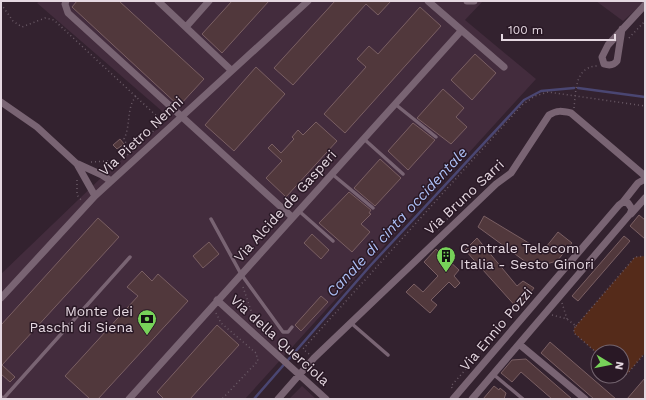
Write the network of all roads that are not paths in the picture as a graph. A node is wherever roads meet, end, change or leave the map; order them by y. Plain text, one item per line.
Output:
1 (66, 1) edge
2 (158, 1) edge
3 (210, 1) edge
4 (308, 1) edge
5 (428, 1) edge
6 (645, 5) edge
7 (186, 28) junction
8 (622, 29) junction
9 (461, 31) junction
10 (504, 67) dead end
11 (231, 70) junction
12 (1, 102) edge
13 (395, 104) junction
14 (181, 117) junction
15 (363, 138) junction
16 (436, 138) dead end
17 (80, 166) junction
18 (332, 173) junction
19 (403, 174) dead end
20 (645, 178) edge
21 (111, 181) junction
22 (95, 196) junction
23 (645, 198) edge
24 (623, 202) junction
25 (373, 208) dead end
26 (298, 210) junction
27 (630, 214) junction
28 (292, 217) junction
29 (211, 219) dead end
30 (332, 241) dead end
31 (130, 257) dead end
32 (240, 274) junction
33 (1, 298) edge
34 (217, 300) junction
35 (350, 323) junction
36 (292, 327) dead end
37 (519, 344) junction
38 (388, 355) dead end
39 (493, 374) junction
40 (300, 375) junction
41 (2, 399) edge
42 (129, 399) edge
43 (278, 399) edge
44 (326, 399) edge
45 (453, 399) edge
46 (472, 399) edge
47 (523, 399) edge
48 (585, 399) edge

1 - 14 street
2 - 7 street
3 - 7 street
4 - 11 street, Via Pietro Nenni
5 - 9 street
6 - 8 street
7 - 11 street
8 - 8 street
9 - 10 street
9 - 13 street, Via Alcide de Gasperi
11 - 14 street, Via Pietro Nenni
12 - 17 street
13 - 15 street, Via Alcide de Gasperi
13 - 16 lane
14 - 21 street, Via Pietro Nenni
14 - 28 street
15 - 18 street, Via Alcide de Gasperi
15 - 19 lane
17 - 21 street
17 - 22 street
18 - 25 lane
18 - 26 street, Via Alcide de Gasperi
20 - 24 street, Via Ennio Pozzi
20 - 35 street, Via Bruno Sarri
21 - 22 street, Via Pietro Nenni
22 - 33 street, Via Pietro Nenni
23 - 27 street, Via Ennio Pozzi
24 - 27 street
24 - 45 street, Via Ennio Pozzi
26 - 28 street, Via Alcide de Gasperi
26 - 30 lane
27 - 37 street, Via Ennio Pozzi
28 - 32 street, Via Alcide de Gasperi
29 - 32 lane
31 - 41 lane
32 - 34 street, Via Alcide de Gasperi
32 - 36 lane
34 - 40 street, Via della Querciola
34 - 42 street, Via Alcide de Gasperi
35 - 38 lane
35 - 40 street, Via Bruno Sarri
37 - 39 street, Via Ennio Pozzi
37 - 48 street
39 - 46 street, Via Ennio Pozzi
39 - 47 lane
40 - 43 street, Via Bruno Sarri
40 - 44 street, Via della Querciola

